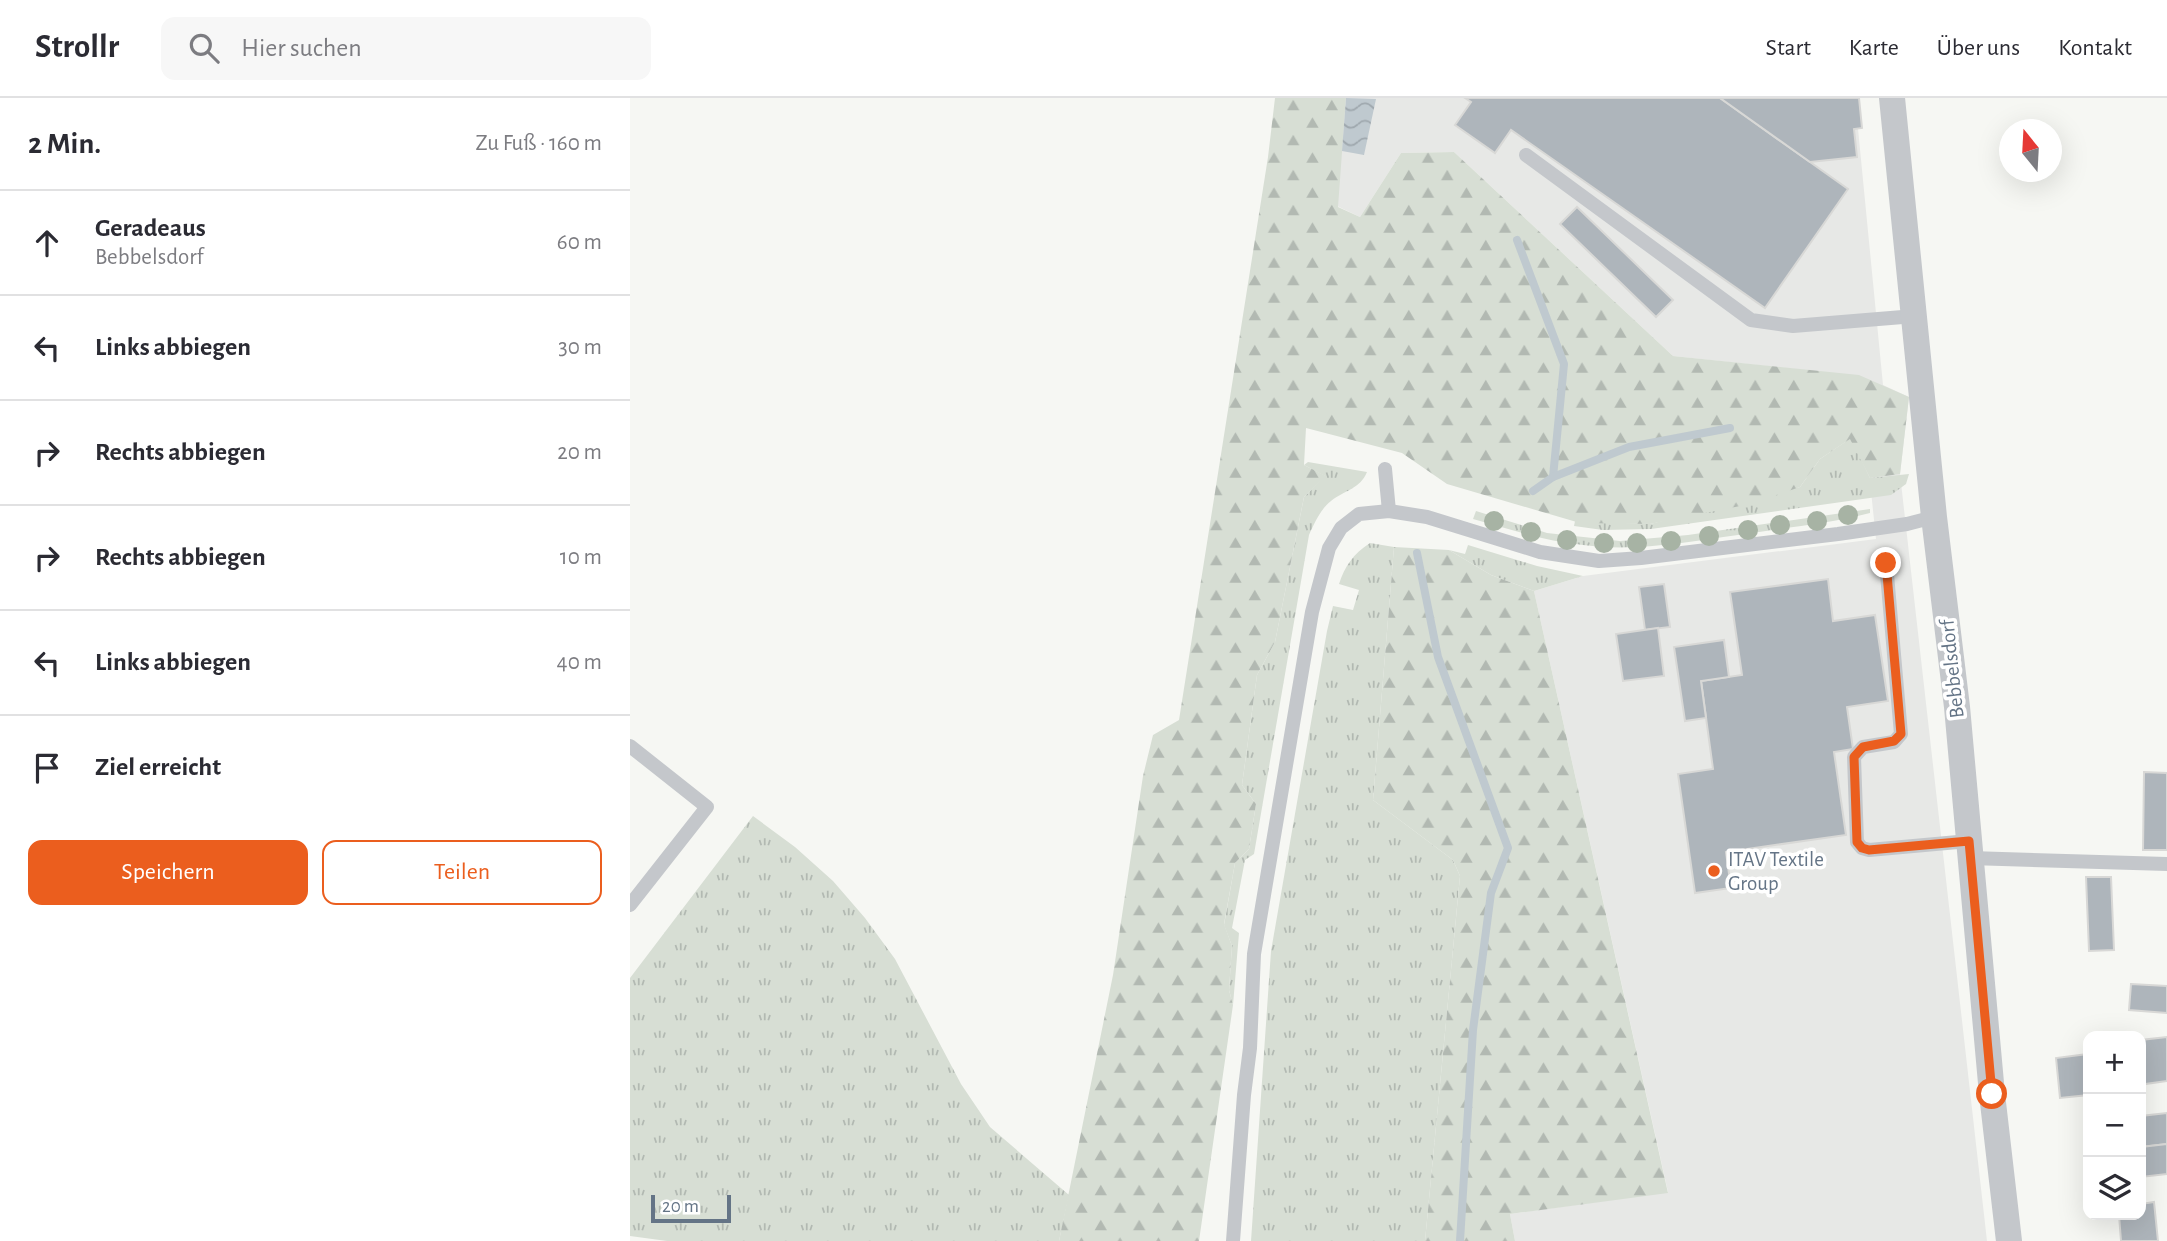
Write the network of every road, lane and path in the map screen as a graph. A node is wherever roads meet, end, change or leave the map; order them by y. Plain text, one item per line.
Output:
1 (1892, 98) edge
2 (1526, 155) dead end
3 (1914, 316) junction
4 (1385, 469) dead end
5 (1389, 511) junction
6 (1934, 517) junction
7 (1886, 563) dead end
8 (630, 746) edge
9 (1970, 849) junction
10 (2167, 864) edge
11 (630, 905) edge
12 (1233, 1241) edge
13 (2009, 1241) edge

1 - 3 street, Bebbelsdorf
2 - 3 lane
3 - 6 street, Bebbelsdorf
4 - 5 lane
5 - 6 lane
5 - 12 lane
6 - 9 street, Bebbelsdorf
7 - 9 lane
8 - 11 lane
9 - 10 lane
9 - 13 street, Bebbelsdorf

